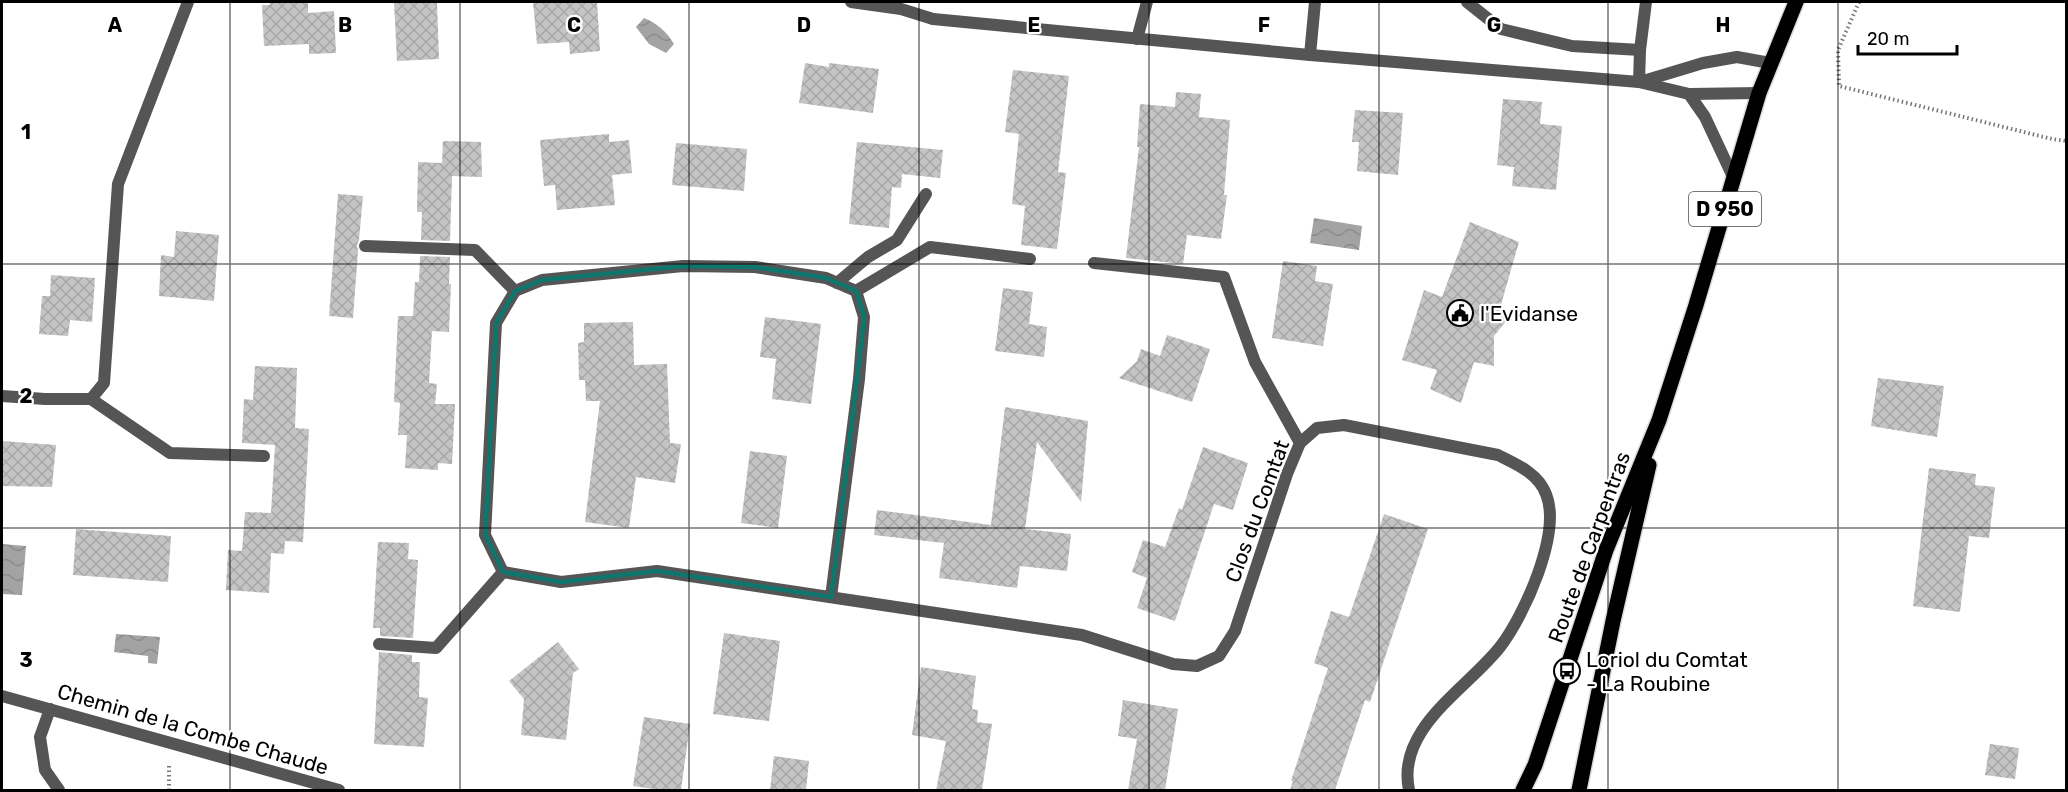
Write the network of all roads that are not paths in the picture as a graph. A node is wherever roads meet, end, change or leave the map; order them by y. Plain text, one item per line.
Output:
1 (188, 2) edge
2 (851, 2) edge
3 (1147, 2) edge
4 (1315, 2) edge
5 (1467, 2) edge
6 (1646, 2) edge
7 (1796, 2) edge
8 (1137, 39) junction
9 (1640, 51) junction
10 (1310, 55) junction
11 (1770, 63) junction
12 (1639, 82) junction
13 (1759, 93) junction
14 (1689, 94) junction
15 (1734, 179) junction
16 (926, 194) dead end
17 (365, 246) dead end
18 (1030, 259) dead end
19 (1094, 263) dead end
20 (837, 283) junction
21 (515, 291) junction
22 (856, 291) junction
23 (2, 396) edge
24 (90, 399) junction
25 (1659, 420) junction
26 (1300, 443) junction
27 (264, 456) dead end
28 (502, 572) junction
29 (831, 597) junction
30 (379, 644) dead end
31 (2, 696) edge
32 (50, 709) junction
33 (59, 790) edge
34 (339, 790) edge
35 (1409, 790) edge
36 (1523, 790) edge
37 (1579, 790) edge

1 - 24 street
2 - 8 street
3 - 8 street
4 - 10 street
5 - 9 street
6 - 9 street
7 - 11 main road, Route de Carpentras / D 950
8 - 10 street
9 - 12 street
10 - 12 street
11 - 12 street
11 - 13 main road, Route de Carpentras / D 950
12 - 14 street
13 - 14 street
13 - 15 main road, Route de Carpentras / D 950
14 - 15 street
15 - 25 main road, Route de Carpentras / D 950
16 - 20 street
17 - 21 street
18 - 22 street
19 - 26 street
20 - 21 street
20 - 22 street
21 - 28 street
22 - 29 street
23 - 24 street
24 - 27 street
25 - 36 main road, Route de Carpentras / D 950
25 - 37 main road, Route de Carpentras / D 950
26 - 29 street, Clos du Comtat
26 - 35 street, Clos du Comtat
28 - 29 street, Clos du Comtat
28 - 30 street
31 - 32 street, Chemin de la Combe Chaude
32 - 33 street
32 - 34 street, Chemin de la Combe Chaude

